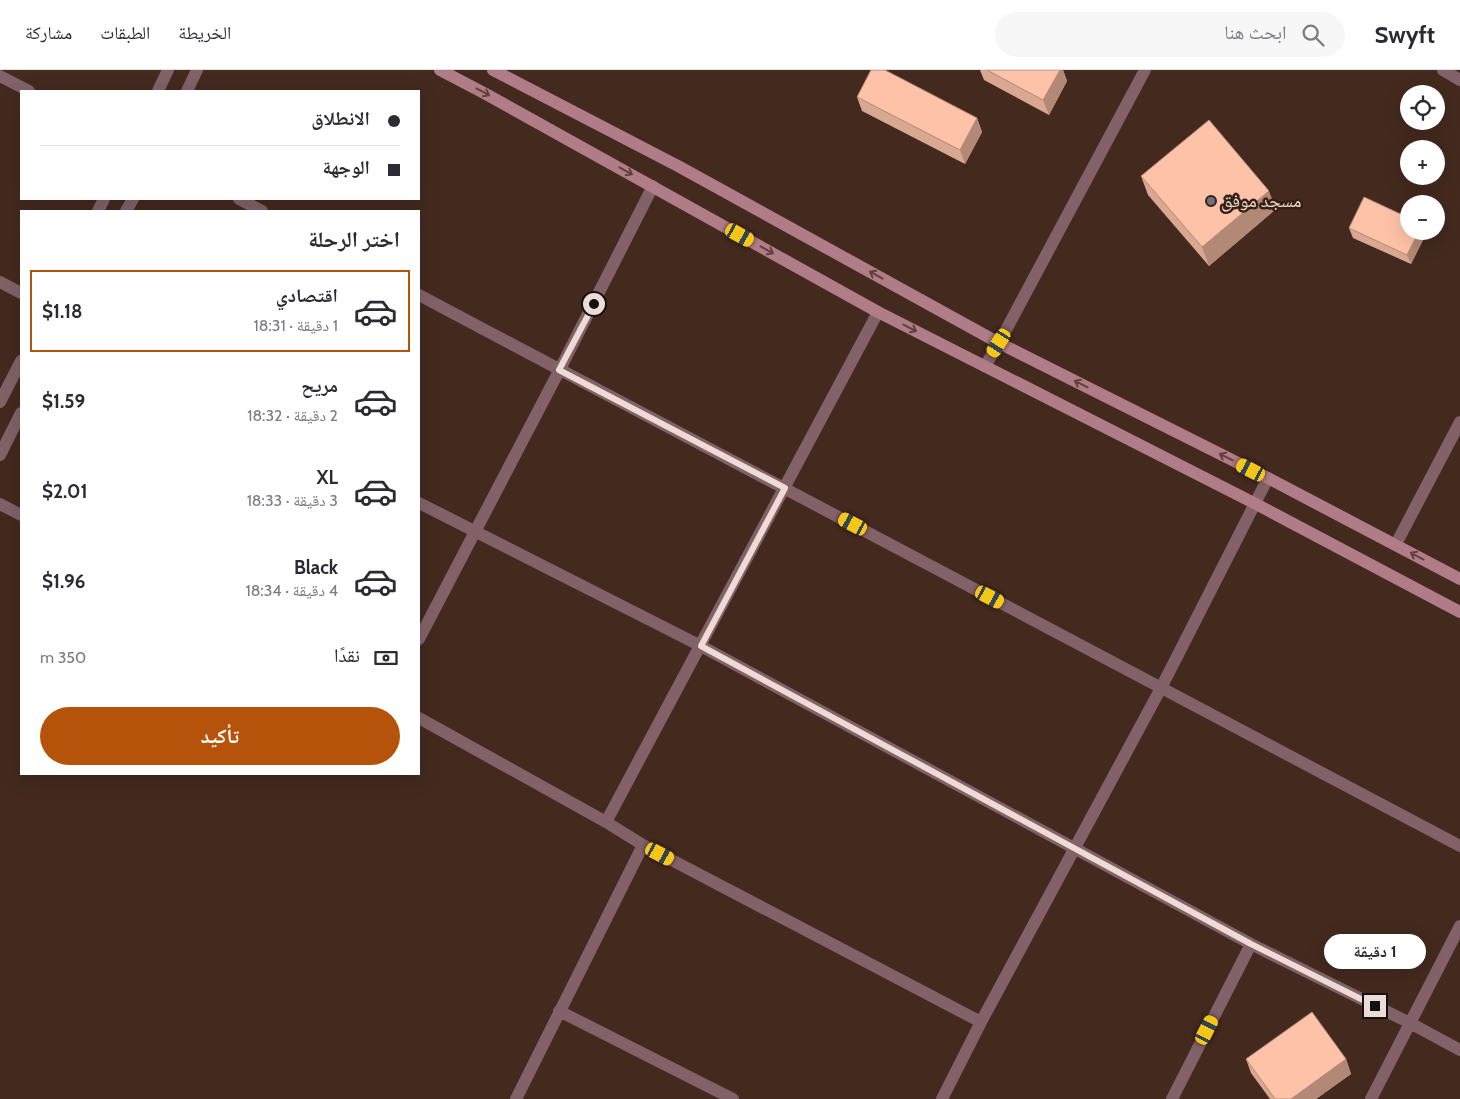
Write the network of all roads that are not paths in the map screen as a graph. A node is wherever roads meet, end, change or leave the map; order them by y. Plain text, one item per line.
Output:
1 (168, 70) edge
2 (197, 70) edge
3 (440, 70) edge
4 (493, 70) edge
5 (1145, 70) edge
6 (1443, 70) edge
7 (508, 73) edge
8 (0, 76) edge
9 (1460, 80) edge
10 (27, 90) edge
11 (158, 90) edge
12 (187, 90) edge
13 (653, 186) junction
14 (241, 200) edge
15 (260, 210) edge
16 (0, 282) edge
17 (20, 292) edge
18 (420, 296) edge
19 (878, 312) junction
20 (999, 343) junction
21 (20, 363) edge
22 (985, 366) junction
23 (559, 370) junction
24 (0, 402) edge
25 (20, 415) edge
26 (1460, 422) edge
27 (0, 455) edge
28 (1268, 478) junction
29 (785, 488) junction
30 (1254, 503) junction
31 (0, 504) edge
32 (420, 504) edge
33 (20, 514) edge
34 (475, 532) junction
35 (1396, 544) junction
36 (1460, 579) edge
37 (1460, 612) edge
38 (420, 637) edge
39 (701, 646) junction
40 (1161, 688) junction
41 (420, 719) edge
42 (606, 822) junction
43 (643, 845) junction
44 (1460, 846) edge
45 (1074, 848) junction
46 (1460, 926) edge
47 (1251, 944) junction
48 (559, 1011) junction
49 (981, 1022) junction
50 (1410, 1023) junction
51 (1460, 1050) edge
52 (516, 1099) edge
53 (733, 1099) edge
54 (942, 1099) edge
55 (1172, 1099) edge
56 (1371, 1099) edge

1 - 11 street
2 - 12 street
3 -> 13 street
4 - 7 street
5 - 20 street
6 - 9 street
20 -> 7 street
8 - 10 street
13 -> 19 street
13 - 23 street
14 - 15 street
16 - 17 street
18 - 23 street
19 -> 22 street
19 - 29 street
20 - 22 street
28 -> 20 street
21 - 24 street
22 - 30 street
23 - 29 street
23 - 34 street
25 - 27 street
26 - 35 street
28 - 30 street
28 - 35 street
29 - 39 street
29 - 40 street
30 - 37 street
30 - 40 street
31 - 33 street
32 - 34 street
34 - 38 street
34 - 39 street
36 -> 35 street
39 - 42 street
39 - 45 street
40 - 44 street
40 - 45 street
41 - 42 street
42 - 43 street
43 - 48 street
43 - 49 street
45 - 47 street
45 - 49 street
46 - 50 street
47 - 50 street
47 - 55 street
48 - 52 street
48 - 53 street
49 - 54 street
50 - 51 street
50 - 56 street

